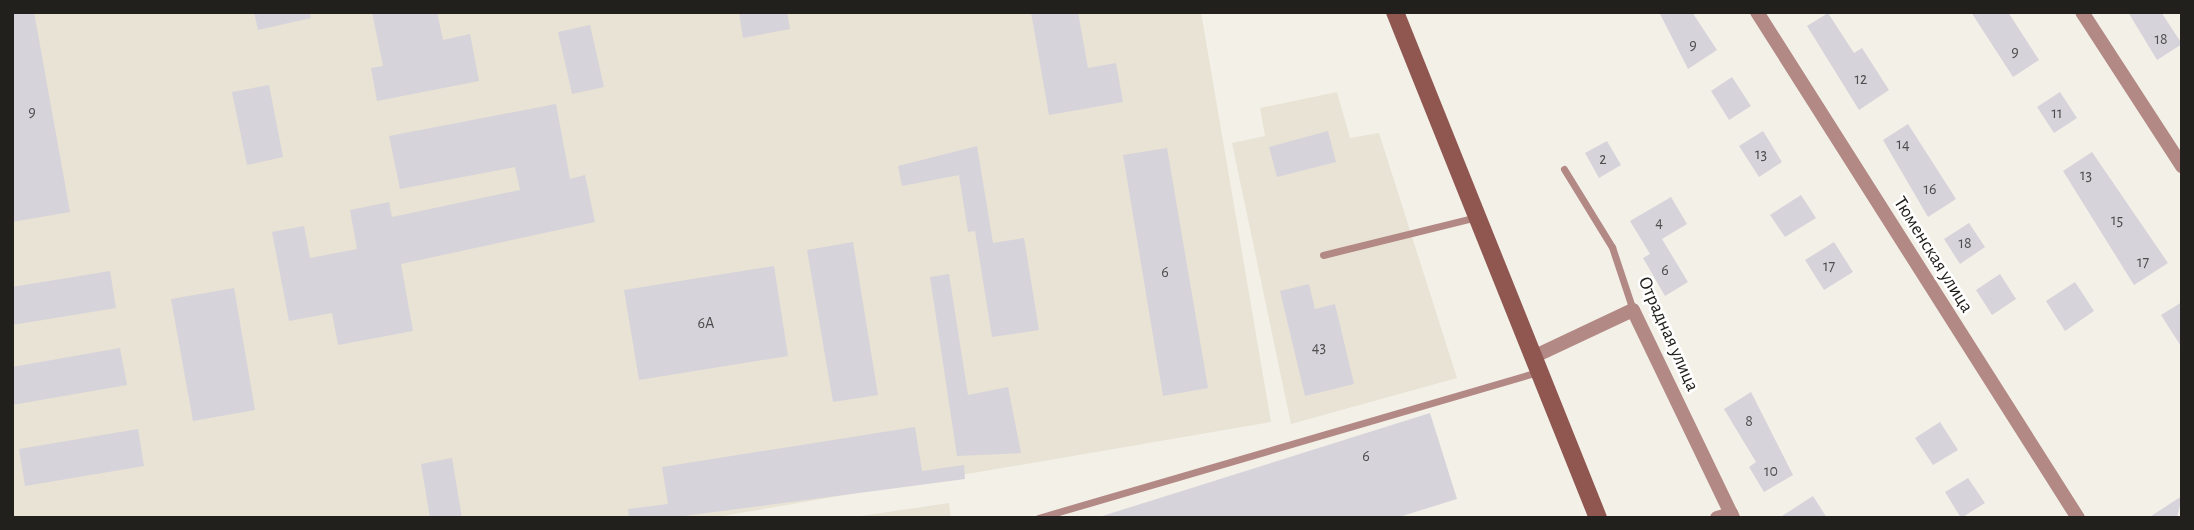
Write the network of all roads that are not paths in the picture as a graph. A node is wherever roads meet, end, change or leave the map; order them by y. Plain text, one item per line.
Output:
1 (1395, 12) edge
2 (1756, 12) edge
3 (2082, 12) edge
4 (2182, 166) edge
5 (1564, 169) dead end
6 (1477, 217) junction
7 (1323, 255) dead end
8 (1633, 310) junction
9 (1536, 364) junction
10 (1727, 517) edge
11 (1038, 518) edge
12 (1598, 518) edge
13 (2078, 518) edge

1 - 6 main road
2 - 13 street, Тюменская улица
3 - 4 street
5 - 8 lane, Отрадная улица
6 - 7 lane
6 - 9 main road
8 - 9 street
8 - 10 street, Отрадная улица
9 - 11 lane
9 - 12 main road

